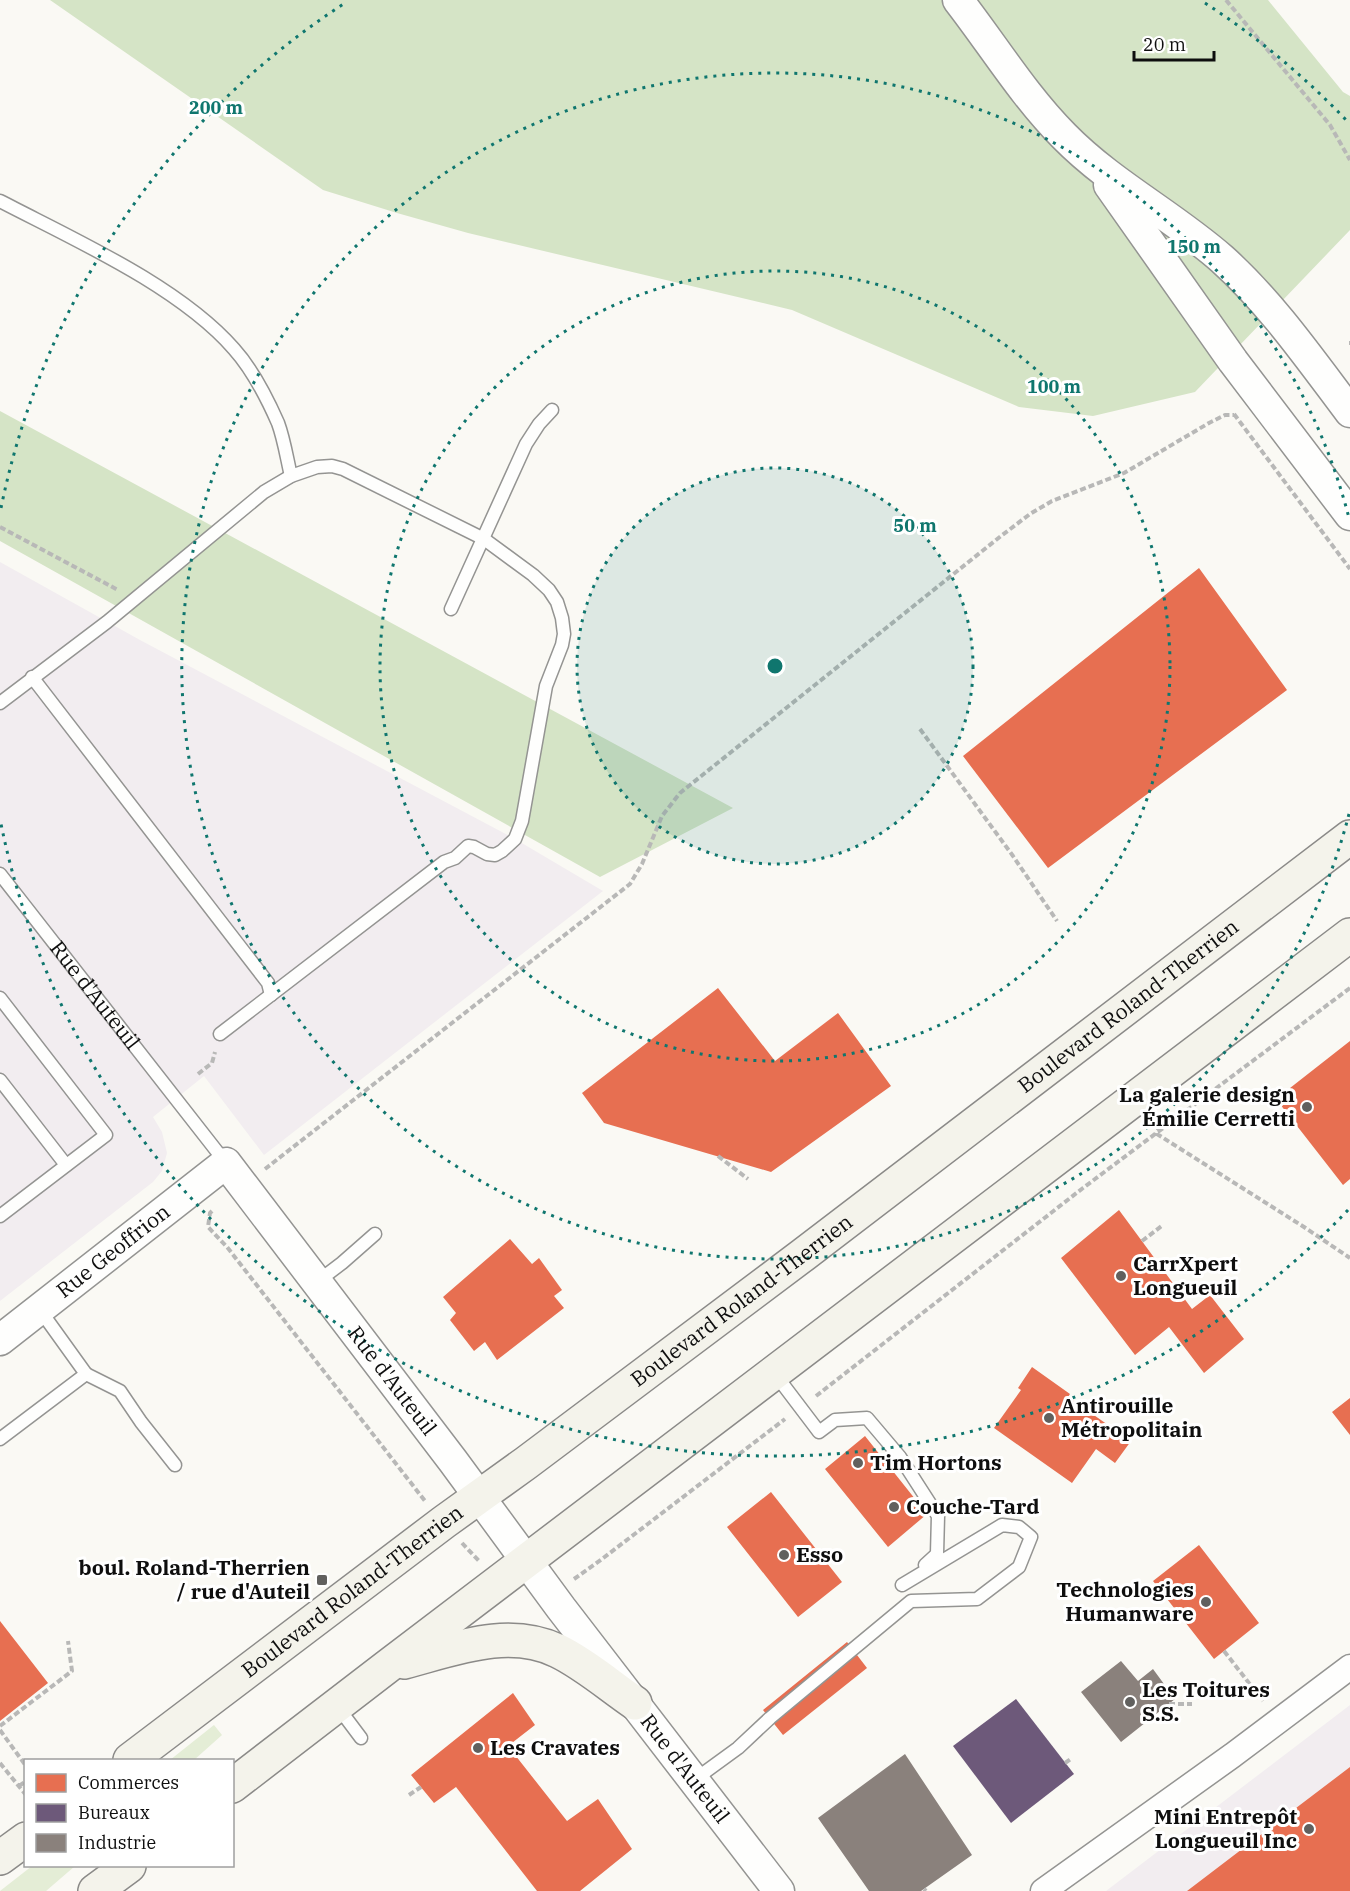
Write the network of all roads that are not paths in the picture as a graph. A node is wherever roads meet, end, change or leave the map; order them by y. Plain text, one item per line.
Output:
1 (958, 0) edge
2 (1095, 165) junction
3 (0, 201) edge
4 (1347, 401) edge
5 (552, 411) dead end
6 (291, 476) junction
7 (1350, 515) edge
8 (484, 539) junction
9 (452, 609) dead end
10 (32, 677) junction
11 (0, 703) edge
12 (1350, 837) edge
13 (0, 874) edge
14 (1350, 935) edge
15 (271, 995) junction
16 (0, 998) edge
17 (220, 1034) dead end
18 (0, 1080) edge
19 (226, 1164) junction
20 (66, 1165) junction
21 (0, 1216) edge
22 (375, 1234) dead end
23 (317, 1282) junction
24 (39, 1309) junction
25 (0, 1340) edge
26 (774, 1372) junction
27 (86, 1374) junction
28 (0, 1439) edge
29 (175, 1465) dead end
30 (478, 1497) junction
31 (526, 1561) junction
32 (388, 1666) junction
33 (1350, 1667) edge
34 (635, 1703) junction
35 (337, 1706) junction
36 (362, 1738) dead end
37 (133, 1759) edge
38 (694, 1780) junction
39 (234, 1784) edge
40 (24, 1840) edge
41 (0, 1858) edge
42 (128, 1867) edge
43 (95, 1891) edge
44 (779, 1891) edge
45 (1043, 1891) edge

1 - 2 street
2 - 4 street
2 - 7 street
3 - 6 lane
5 - 8 lane
6 - 8 lane
6 - 10 lane
8 - 9 lane
8 - 15 lane
10 - 11 lane
10 - 15 lane
12 - 30 main road, Boulevard Roland-Therrien
13 - 19 lane, Rue d'Auteuil
14 - 26 main road
15 - 17 lane
16 - 20 lane
18 - 20 lane
19 - 23 street, Rue d'Auteuil
19 - 24 street, Rue Geoffrion
20 - 21 lane
22 - 23 lane
23 - 30 street, Rue d'Auteuil
24 - 25 street, Rue Geoffrion
24 - 27 lane
26 - 31 main road
26 - 38 lane
27 - 28 lane
27 - 29 lane
30 - 31 street, Rue d'Auteuil
30 - 37 main road, Boulevard Roland-Therrien
31 - 32 main road
31 - 34 street, Rue d'Auteuil
32 - 34 main road
32 - 35 main road
33 - 45 street
34 - 38 street, Rue d'Auteuil
35 - 36 lane
35 - 39 main road
38 - 44 street, Rue d'Auteuil
40 - 41 main road
42 - 43 main road

